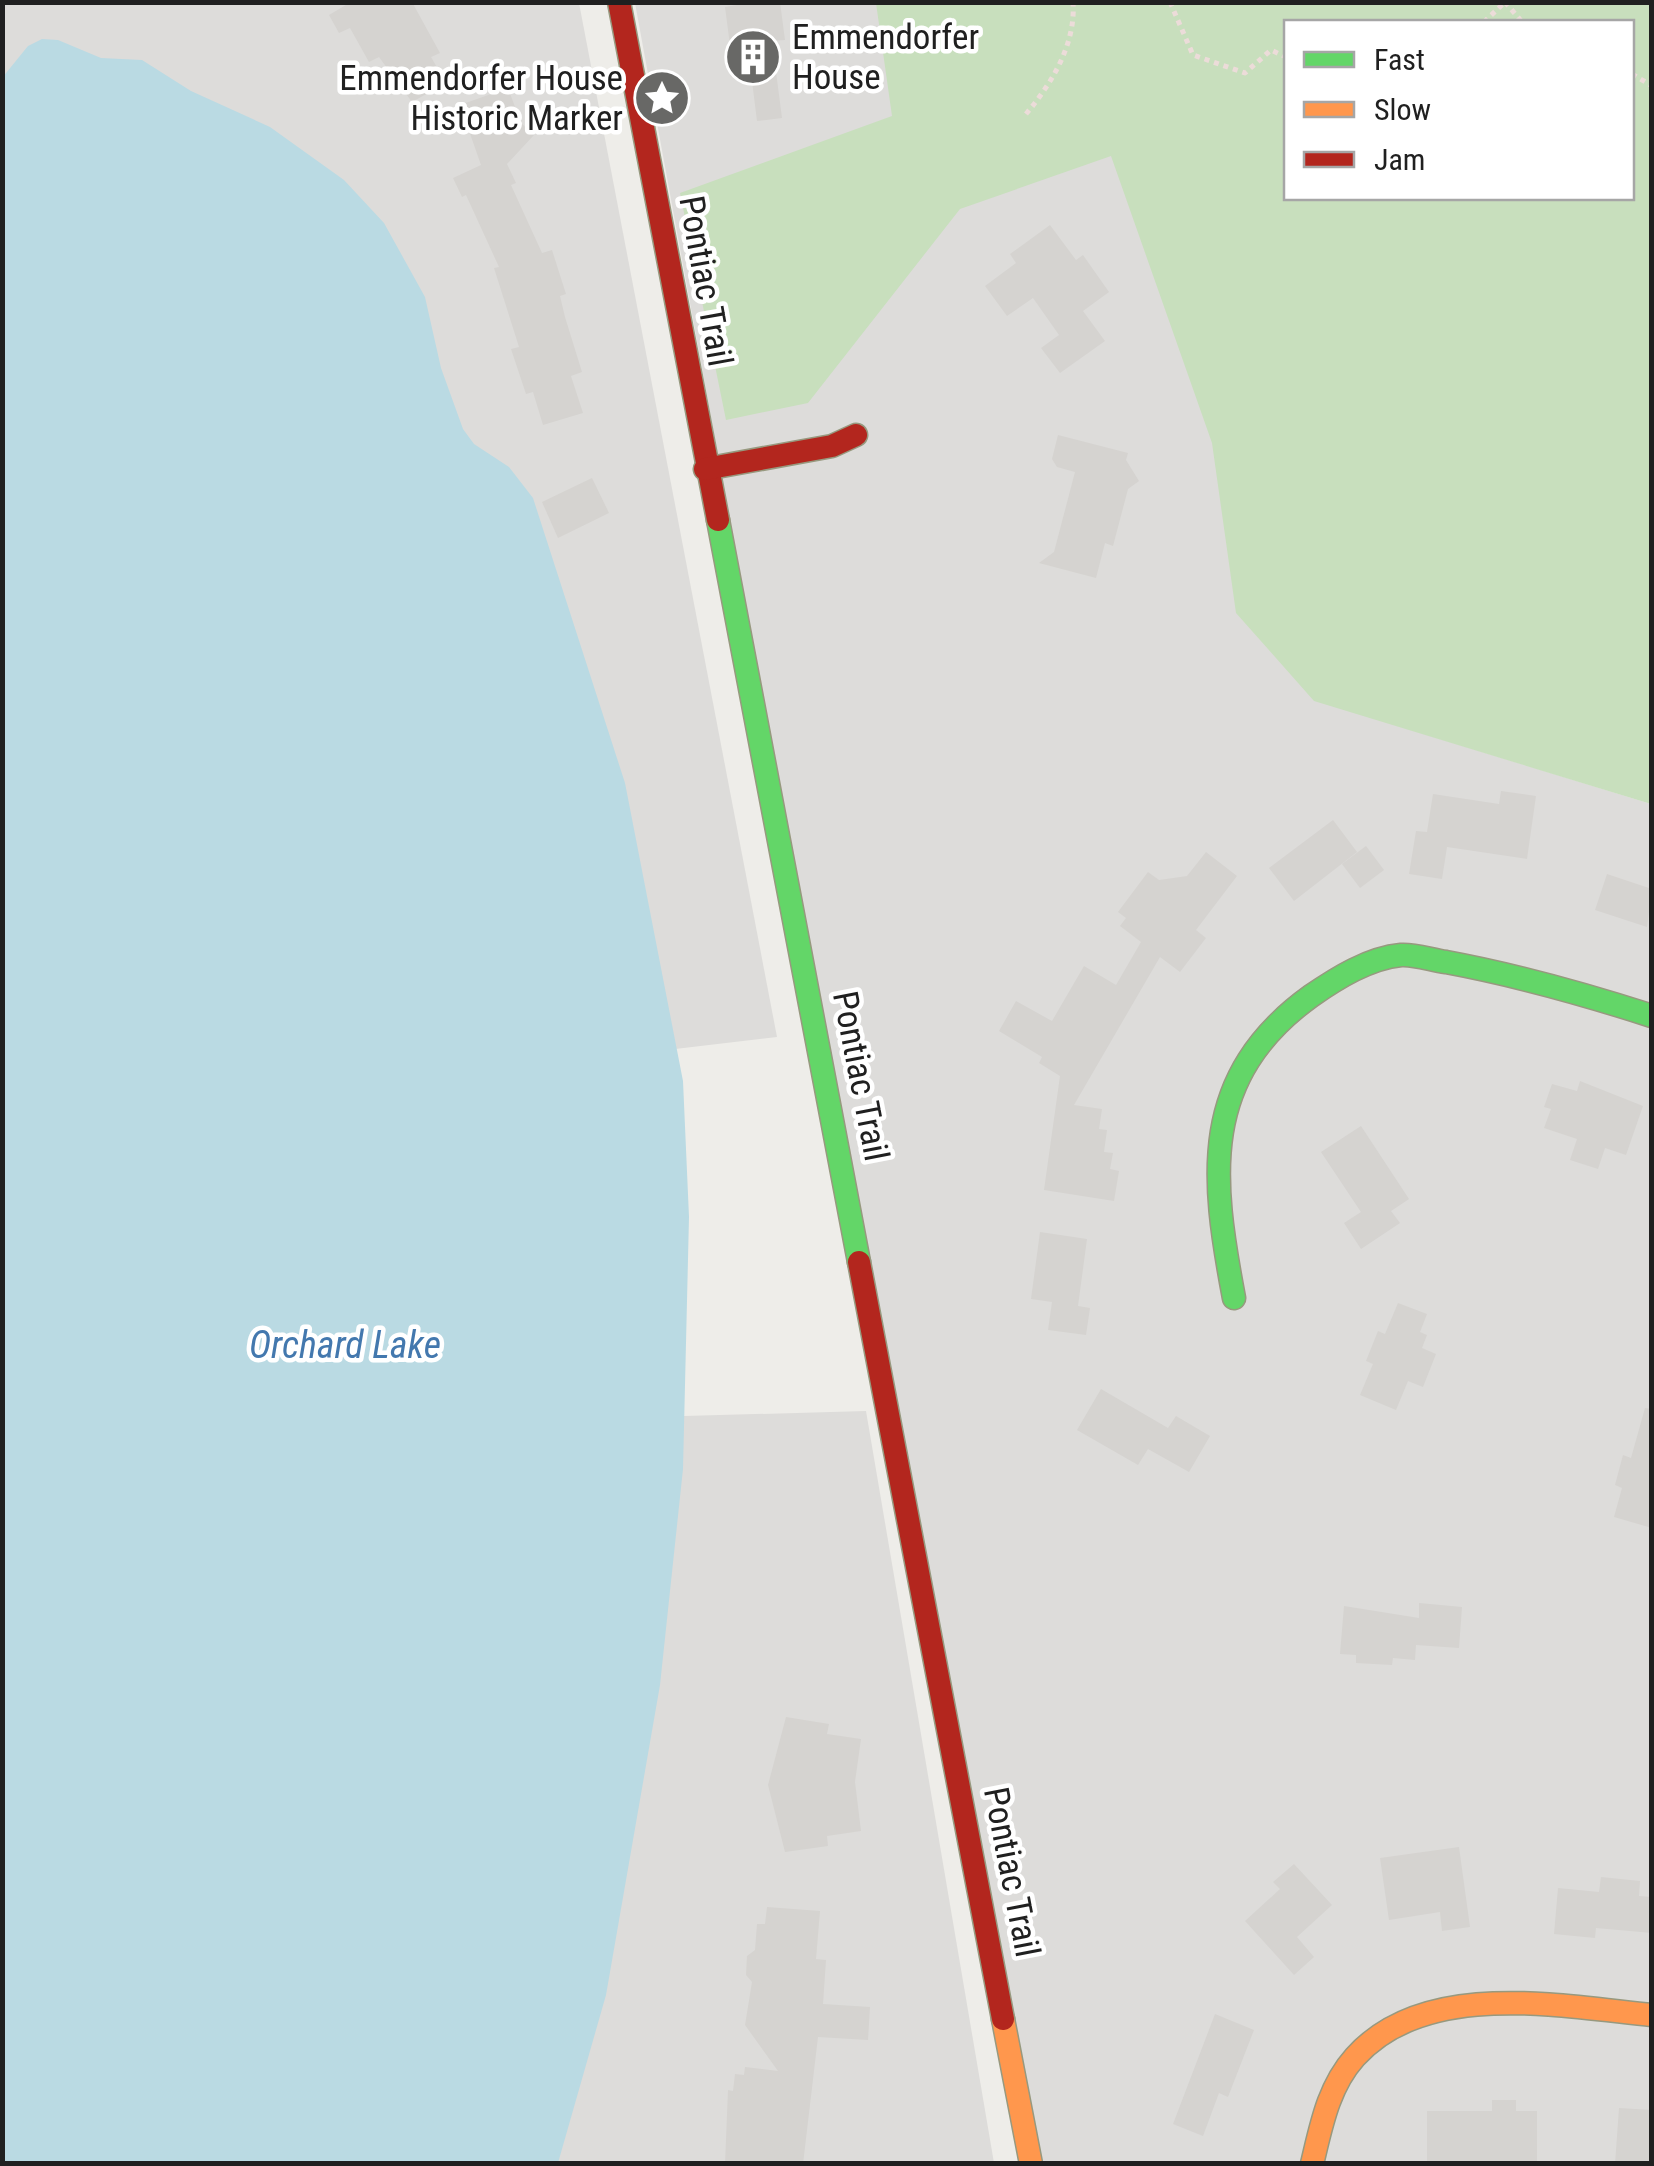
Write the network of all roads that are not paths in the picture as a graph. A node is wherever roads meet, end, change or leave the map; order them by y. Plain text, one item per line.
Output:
1 (619, 2) edge
2 (856, 435) dead end
3 (705, 469) junction
4 (1652, 1016) edge
5 (1234, 1298) dead end
6 (1652, 2015) edge
7 (1031, 2164) edge
8 (1312, 2164) edge

1 - 3 main road, Pontiac Trail
2 - 3 main road
3 - 7 main road, Pontiac Trail
4 - 5 main road
6 - 8 main road

